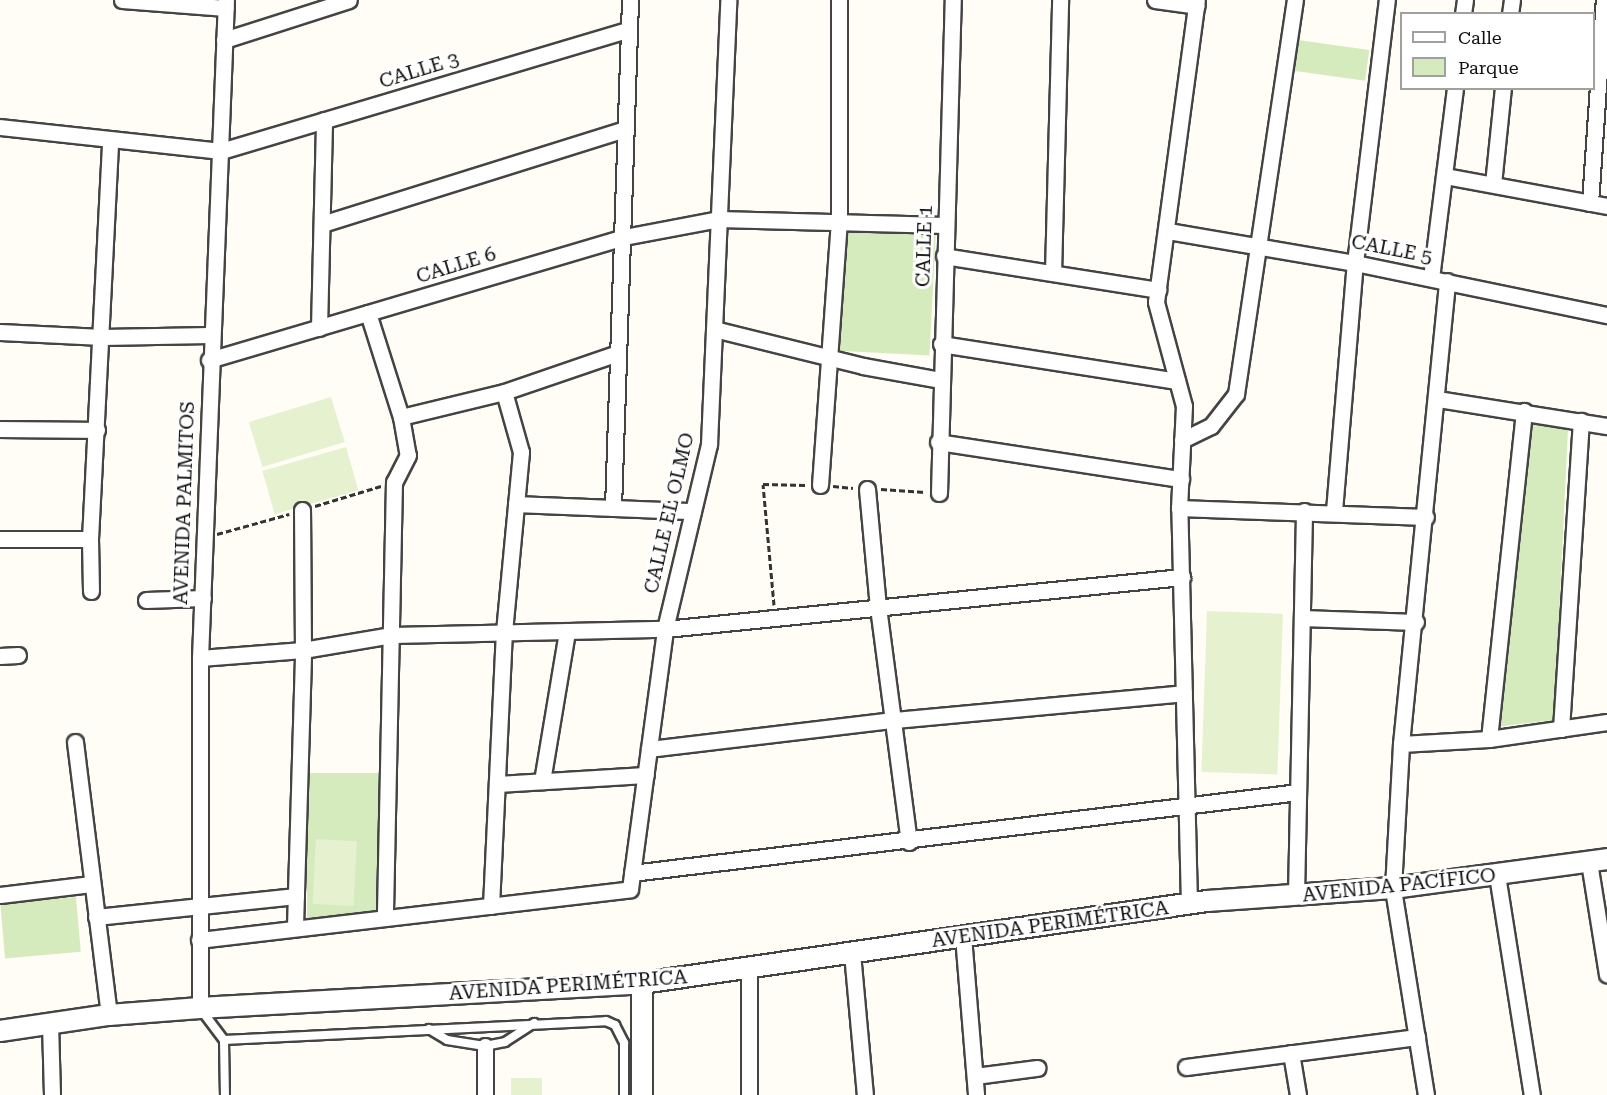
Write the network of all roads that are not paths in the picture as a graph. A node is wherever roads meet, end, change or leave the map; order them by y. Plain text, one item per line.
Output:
1 (123, 0) edge
2 (630, 0) edge
3 (728, 0) edge
4 (839, 0) edge
5 (953, 0) edge
6 (1060, 0) edge
7 (1155, 0) edge
8 (1295, 0) edge
9 (1387, 0) edge
10 (1604, 0) edge
11 (342, 1) edge
12 (1197, 3) edge
13 (226, 4) edge
14 (628, 30) junction
15 (224, 40) junction
16 (1455, 90) edge
17 (1503, 90) edge
18 (324, 120) junction
19 (0, 127) edge
20 (625, 129) junction
21 (110, 139) junction
22 (221, 151) junction
23 (1445, 176) junction
24 (1493, 184) junction
25 (1590, 203) junction
26 (1607, 206) edge
27 (718, 219) junction
28 (839, 222) junction
29 (321, 224) junction
30 (945, 225) junction
31 (1168, 231) junction
32 (624, 237) junction
33 (1258, 245) junction
34 (944, 256) junction
35 (1355, 263) junction
36 (1053, 273) junction
37 (1431, 278) junction
38 (1447, 282) junction
39 (1158, 290) junction
40 (368, 313) junction
41 (1607, 315) edge
42 (319, 328) junction
43 (714, 329) junction
44 (0, 332) edge
45 (210, 335) junction
46 (102, 337) junction
47 (941, 344) junction
48 (618, 353) junction
49 (831, 358) junction
50 (209, 360) junction
51 (940, 380) junction
52 (1177, 381) junction
53 (504, 392) junction
54 (1438, 399) junction
55 (1524, 411) junction
56 (401, 417) junction
57 (1581, 421) junction
58 (1607, 426) edge
59 (0, 429) edge
60 (97, 430) junction
61 (1182, 440) junction
62 (938, 442) junction
63 (1180, 479) junction
64 (820, 485) dead end
65 (867, 489) dead end
66 (939, 493) dead end
67 (516, 504) junction
68 (613, 508) junction
69 (1179, 508) junction
70 (302, 510) dead end
71 (693, 511) junction
72 (1304, 511) junction
73 (1334, 511) junction
74 (1426, 517) junction
75 (90, 538) junction
76 (0, 539) edge
77 (1182, 576) junction
78 (91, 591) dead end
79 (202, 598) junction
80 (146, 600) dead end
81 (878, 607) junction
82 (1302, 618) junction
83 (1416, 622) junction
84 (664, 629) junction
85 (567, 631) junction
86 (504, 632) junction
87 (393, 636) junction
88 (303, 650) junction
89 (18, 655) dead end
90 (0, 656) edge
91 (200, 658) junction
92 (1184, 693) junction
93 (894, 720) junction
94 (1607, 722) edge
95 (1561, 729) junction
96 (1489, 739) junction
97 (75, 742) dead end
98 (1401, 744) junction
99 (649, 748) junction
100 (646, 775) junction
101 (542, 781) junction
102 (497, 784) junction
103 (1298, 792) junction
104 (1185, 808) junction
105 (909, 842) junction
106 (1598, 860) edge
107 (632, 873) junction
108 (1497, 875) junction
109 (91, 884) junction
110 (1393, 888) junction
111 (0, 895) edge
112 (1296, 895) junction
113 (296, 896) junction
114 (199, 903) junction
115 (1189, 904) junction
116 (491, 906) junction
117 (96, 917) junction
118 (385, 918) junction
119 (295, 926) junction
120 (963, 936) junction
121 (199, 940) junction
122 (852, 953) junction
123 (749, 968) junction
124 (1607, 972) edge
125 (642, 983) junction
126 (200, 1008) junction
127 (109, 1015) junction
128 (50, 1023) junction
129 (534, 1023) junction
130 (428, 1028) junction
131 (0, 1031) edge
132 (1417, 1037) junction
133 (224, 1040) junction
134 (485, 1046) junction
135 (1291, 1053) junction
136 (1186, 1067) dead end
137 (1037, 1068) dead end
138 (975, 1076) junction
139 (52, 1095) edge
140 (225, 1095) edge
141 (485, 1095) edge
142 (624, 1095) edge
143 (642, 1095) edge
144 (749, 1095) edge
145 (865, 1095) edge
146 (976, 1095) edge
147 (1298, 1095) edge
148 (1426, 1095) edge
149 (1532, 1095) edge

1 - 13 street
2 - 14 street
3 - 27 street, CALLE EL OLMO
4 - 28 street
5 - 30 street, CALLE 1
6 - 36 street
7 - 12 street
8 - 33 street
9 - 35 street
10 - 25 street
11 - 15 street
12 - 31 street
13 - 15 street, AVENIDA PALMITOS
14 - 18 street, CALLE 3
14 - 20 street
15 - 22 street, AVENIDA PALMITOS
16 - 23 street
17 - 24 street
18 - 22 street, CALLE 3
18 - 29 street
19 - 21 street
20 - 29 street
20 - 32 street
21 - 22 street
21 - 46 street
22 - 45 street, AVENIDA PALMITOS
23 - 24 street
23 - 37 street
24 - 25 street
25 - 26 street
27 - 28 street, CALLE 6
27 - 32 street, CALLE 6
27 - 43 street, CALLE EL OLMO
28 - 30 street, CALLE 6
28 - 49 street
29 - 42 street
30 - 34 street, CALLE 1
31 - 33 street, CALLE 5
31 - 39 street
32 - 40 street, CALLE 6
32 - 48 street
33 - 35 street, CALLE 5
33 - 61 street
34 - 36 street
34 - 47 street, CALLE 1
35 - 37 street, CALLE 5
35 - 73 street
36 - 39 street
37 - 38 street, CALLE 5
38 - 41 street, CALLE 5
38 - 54 street
39 - 52 street
40 - 42 street, CALLE 6
40 - 56 street
42 - 50 street, CALLE 6
43 - 49 street
43 - 71 street, CALLE EL OLMO
44 - 46 street
45 - 46 street
45 - 50 street, AVENIDA PALMITOS
46 - 60 street
47 - 51 street, CALLE 1
47 - 52 street
48 - 53 street
48 - 68 street
49 - 51 street
49 - 64 street
50 - 79 street, AVENIDA PALMITOS
51 - 62 street, CALLE 1
52 - 61 street
53 - 56 street
53 - 67 street
54 - 55 street
54 - 74 street
55 - 57 street
55 - 96 street
56 - 87 street
57 - 58 street
57 - 95 street
59 - 60 street
60 - 75 street
61 - 63 street
62 - 63 street
62 - 66 street, CALLE 1
63 - 69 street
65 - 81 street
67 - 68 street
67 - 86 street
68 - 71 street
69 - 72 street
69 - 77 street
70 - 88 street
71 - 84 street, CALLE EL OLMO
72 - 73 street
72 - 82 street
73 - 74 street
74 - 83 street
75 - 76 street
75 - 78 street
77 - 81 street
77 - 92 street
79 - 80 street
79 - 91 street, AVENIDA PALMITOS
81 - 84 street
81 - 93 street
82 - 83 street
82 - 103 street
83 - 98 street
84 - 85 street
84 - 99 street, CALLE EL OLMO
85 - 86 street
85 - 101 street
86 - 87 street
86 - 102 street
87 - 88 street
87 - 118 street
88 - 91 street
88 - 113 street
89 - 90 street
91 - 114 street, AVENIDA PALMITOS
92 - 93 street
92 - 104 street
93 - 99 street
93 - 105 street
94 - 95 street
95 - 96 street
96 - 98 street
97 - 109 street
98 - 110 street
99 - 100 street, CALLE EL OLMO
100 - 101 street
100 - 107 street, CALLE EL OLMO
101 - 102 street
102 - 116 street
103 - 104 street
103 - 112 street
104 - 105 street
104 - 115 street
105 - 107 street
106 - 108 street, AVENIDA PACÍFICO
106 - 124 street
107 - 116 street, CALLE EL OLMO
108 - 110 street, AVENIDA PACÍFICO
108 - 149 street
109 - 111 street
109 - 117 street
110 - 112 street, AVENIDA PACÍFICO
110 - 132 street
112 - 115 street, AVENIDA PACÍFICO
113 - 114 street
113 - 119 street
114 - 117 street
114 - 121 street, AVENIDA PALMITOS
115 - 120 street, AVENIDA PERIMÉTRICA
116 - 118 street
117 - 127 street
118 - 119 street
119 - 121 street
120 - 122 street, AVENIDA PERIMÉTRICA
120 - 138 street
121 - 126 street, AVENIDA PALMITOS
122 - 123 street, AVENIDA PERIMÉTRICA
122 - 145 street
123 - 125 street, AVENIDA PERIMÉTRICA
123 - 144 street
125 - 126 street, AVENIDA PERIMÉTRICA
125 - 143 street
126 - 127 street, AVENIDA PERIMÉTRICA
126 - 133 lane
127 - 128 street, AVENIDA PERIMÉTRICA
128 - 131 street, AVENIDA PERIMÉTRICA
128 - 139 street
129 - 130 lane
129 - 134 lane
129 - 142 lane
130 - 133 lane
130 - 134 lane
132 - 135 street
132 - 148 street
133 - 140 lane
134 - 141 street
135 - 136 street
135 - 147 street
137 - 138 street
138 - 146 street

